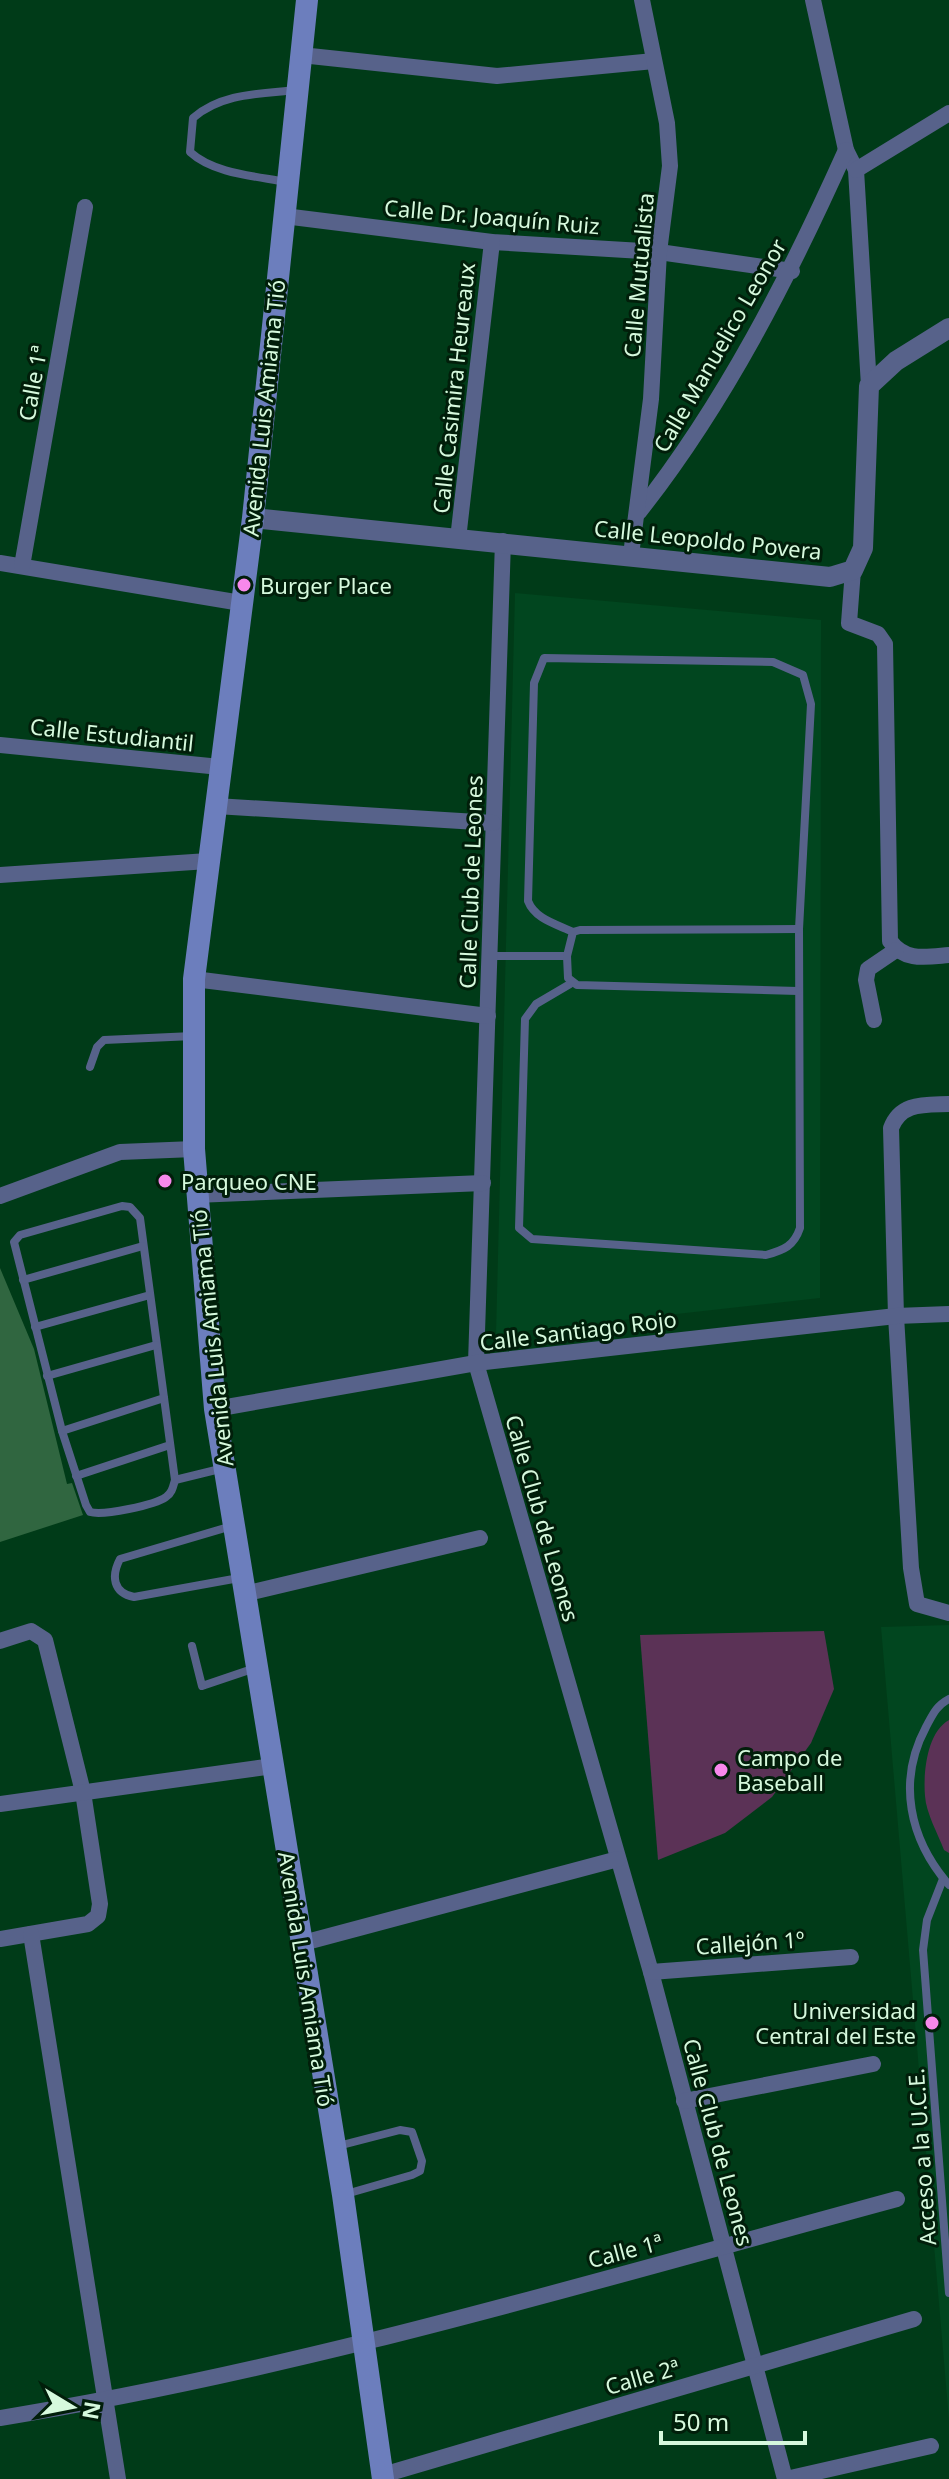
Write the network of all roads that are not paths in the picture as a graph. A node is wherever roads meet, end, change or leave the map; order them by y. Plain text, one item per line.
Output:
1 (307, 0) edge
2 (642, 0) edge
3 (813, 0) edge
4 (301, 55) junction
5 (654, 61) junction
6 (297, 90) junction
7 (949, 113) edge
8 (846, 150) junction
9 (856, 170) junction
10 (287, 182) junction
11 (85, 207) dead end
12 (284, 216) junction
13 (492, 242) junction
14 (659, 252) junction
15 (792, 271) junction
16 (949, 328) edge
17 (869, 386) junction
18 (639, 512) junction
19 (253, 518) junction
20 (458, 539) junction
21 (503, 541) junction
22 (631, 555) junction
23 (0, 563) edge
24 (22, 566) junction
25 (853, 570) junction
26 (241, 603) junction
27 (0, 745) edge
28 (220, 767) junction
29 (216, 806) junction
30 (493, 823) junction
31 (208, 861) junction
32 (0, 875) edge
33 (799, 929) junction
34 (573, 932) junction
35 (896, 950) junction
36 (949, 955) edge
37 (490, 956) junction
38 (567, 956) junction
39 (194, 979) junction
40 (570, 984) junction
41 (798, 991) junction
42 (488, 1016) junction
43 (874, 1020) dead end
44 (194, 1036) junction
45 (90, 1067) dead end
46 (949, 1104) edge
47 (194, 1149) junction
48 (483, 1183) junction
49 (195, 1195) junction
50 (0, 1196) edge
51 (143, 1246) junction
52 (23, 1280) junction
53 (150, 1295) junction
54 (949, 1314) edge
55 (896, 1316) junction
56 (35, 1327) junction
57 (156, 1345) junction
58 (476, 1363) junction
59 (47, 1376) junction
60 (164, 1398) junction
61 (215, 1409) junction
62 (62, 1431) junction
63 (170, 1445) junction
64 (224, 1468) junction
65 (76, 1476) junction
66 (175, 1480) junction
67 (233, 1526) junction
68 (480, 1538) dead end
69 (242, 1586) junction
70 (949, 1613) edge
71 (0, 1641) edge
72 (192, 1646) dead end
73 (256, 1668) junction
74 (949, 1699) edge
75 (273, 1766) junction
76 (83, 1792) junction
77 (0, 1804) edge
78 (618, 1859) junction
79 (946, 1882) edge
80 (31, 1934) junction
81 (0, 1939) edge
82 (303, 1943) junction
83 (851, 1957) dead end
84 (651, 1972) junction
85 (873, 2064) dead end
86 (684, 2101) junction
87 (334, 2147) junction
88 (343, 2195) junction
89 (897, 2199) dead end
90 (724, 2246) junction
91 (949, 2293) edge
92 (914, 2319) dead end
93 (364, 2342) junction
94 (757, 2365) junction
95 (104, 2401) junction
96 (0, 2418) edge
97 (931, 2446) dead end
98 (383, 2477) edge
99 (118, 2479) edge
100 (785, 2479) edge

1 - 4 main road, Avenida Luis Amiama Tió
2 - 5 street, Calle Mutualista
3 - 8 street
4 - 5 street
4 - 6 main road, Avenida Luis Amiama Tió
5 - 14 street, Calle Mutualista
6 - 10 main road, Avenida Luis Amiama Tió
6 - 10 lane
7 - 9 street
8 - 9 street
8 - 15 street, Calle Manuelico Leonor
9 - 17 street, Calle Leopoldo Povera
10 - 12 main road, Avenida Luis Amiama Tió
11 - 24 street, Calle 1ª
12 - 13 street, Calle Dr. Joaquín Ruiz
12 - 19 main road, Avenida Luis Amiama Tió
13 - 14 street, Calle Dr. Joaquín Ruiz
13 - 20 street, Calle Casimira Heureaux
14 - 15 street, Calle Dr. Joaquín Ruiz
14 - 18 street, Calle Mutualista
15 - 18 street, Calle Manuelico Leonor
16 - 17 street
17 - 25 street, Calle Leopoldo Povera
18 - 22 street, Calle Mutualista
19 - 20 street, Calle Leopoldo Povera
19 - 26 main road, Avenida Luis Amiama Tió
20 - 21 street, Calle Leopoldo Povera
21 - 22 street, Calle Leopoldo Povera
21 - 30 street, Calle Club de Leones
22 - 25 street, Calle Leopoldo Povera
23 - 24 street
24 - 26 street
25 - 35 street
26 - 28 main road, Avenida Luis Amiama Tió
27 - 28 street, Calle Estudiantil
28 - 29 main road, Avenida Luis Amiama Tió
29 - 30 street
29 - 31 main road, Avenida Luis Amiama Tió
30 - 37 street, Calle Club de Leones
31 - 32 street
31 - 39 main road, Avenida Luis Amiama Tió
33 - 34 lane
33 - 34 lane
33 - 41 lane
34 - 38 lane
35 - 36 street
35 - 43 street
37 - 38 lane
37 - 42 street, Calle Club de Leones
38 - 40 lane
39 - 42 street
39 - 44 main road, Avenida Luis Amiama Tió
40 - 41 lane
40 - 41 lane
42 - 48 street, Calle Club de Leones
44 - 45 lane
44 - 47 main road, Avenida Luis Amiama Tió
46 - 55 street
47 - 49 main road, Avenida Luis Amiama Tió
47 - 50 street
48 - 49 street
48 - 58 street, Calle Club de Leones
49 - 61 main road, Avenida Luis Amiama Tió
51 - 52 lane
51 - 52 lane
51 - 53 lane
52 - 56 lane
53 - 56 lane
53 - 57 lane
54 - 55 street, Calle Santiago Rojo
55 - 58 street, Calle Santiago Rojo
55 - 70 street
56 - 59 lane
57 - 59 lane
57 - 60 lane
58 - 61 street, Calle Santiago Rojo
58 - 78 street, Calle Club de Leones
59 - 62 lane
60 - 62 lane
60 - 63 lane
61 - 64 main road, Avenida Luis Amiama Tió
62 - 65 lane
63 - 65 lane
63 - 66 lane
64 - 66 lane
64 - 67 main road, Avenida Luis Amiama Tió
65 - 66 lane
67 - 69 main road, Avenida Luis Amiama Tió
67 - 69 lane
68 - 69 street
69 - 73 main road, Avenida Luis Amiama Tió
71 - 76 street
72 - 73 lane
73 - 75 main road, Avenida Luis Amiama Tió
74 - 79 lane
75 - 76 street
75 - 82 main road, Avenida Luis Amiama Tió
76 - 77 street
76 - 80 street
78 - 82 street
78 - 84 street, Calle Club de Leones
79 - 91 lane, Acceso a la U.C.E.
80 - 81 street
80 - 95 street
82 - 87 main road, Avenida Luis Amiama Tió
83 - 84 street, Callejón 1º
84 - 86 street, Calle Club de Leones
85 - 86 street
86 - 90 street, Calle Club de Leones
87 - 88 main road, Avenida Luis Amiama Tió
87 - 88 lane
88 - 93 main road, Avenida Luis Amiama Tió
89 - 90 street, Calle 1ª
90 - 93 street, Calle 1ª
90 - 94 street, Calle Club de Leones
92 - 94 street, Calle 2ª
93 - 95 street, Calle 1ª
93 - 98 main road, Avenida Luis Amiama Tió
94 - 98 street, Calle 2ª
94 - 100 street, Calle Club de Leones
95 - 96 street, Calle 1ª
95 - 99 street
97 - 100 street

